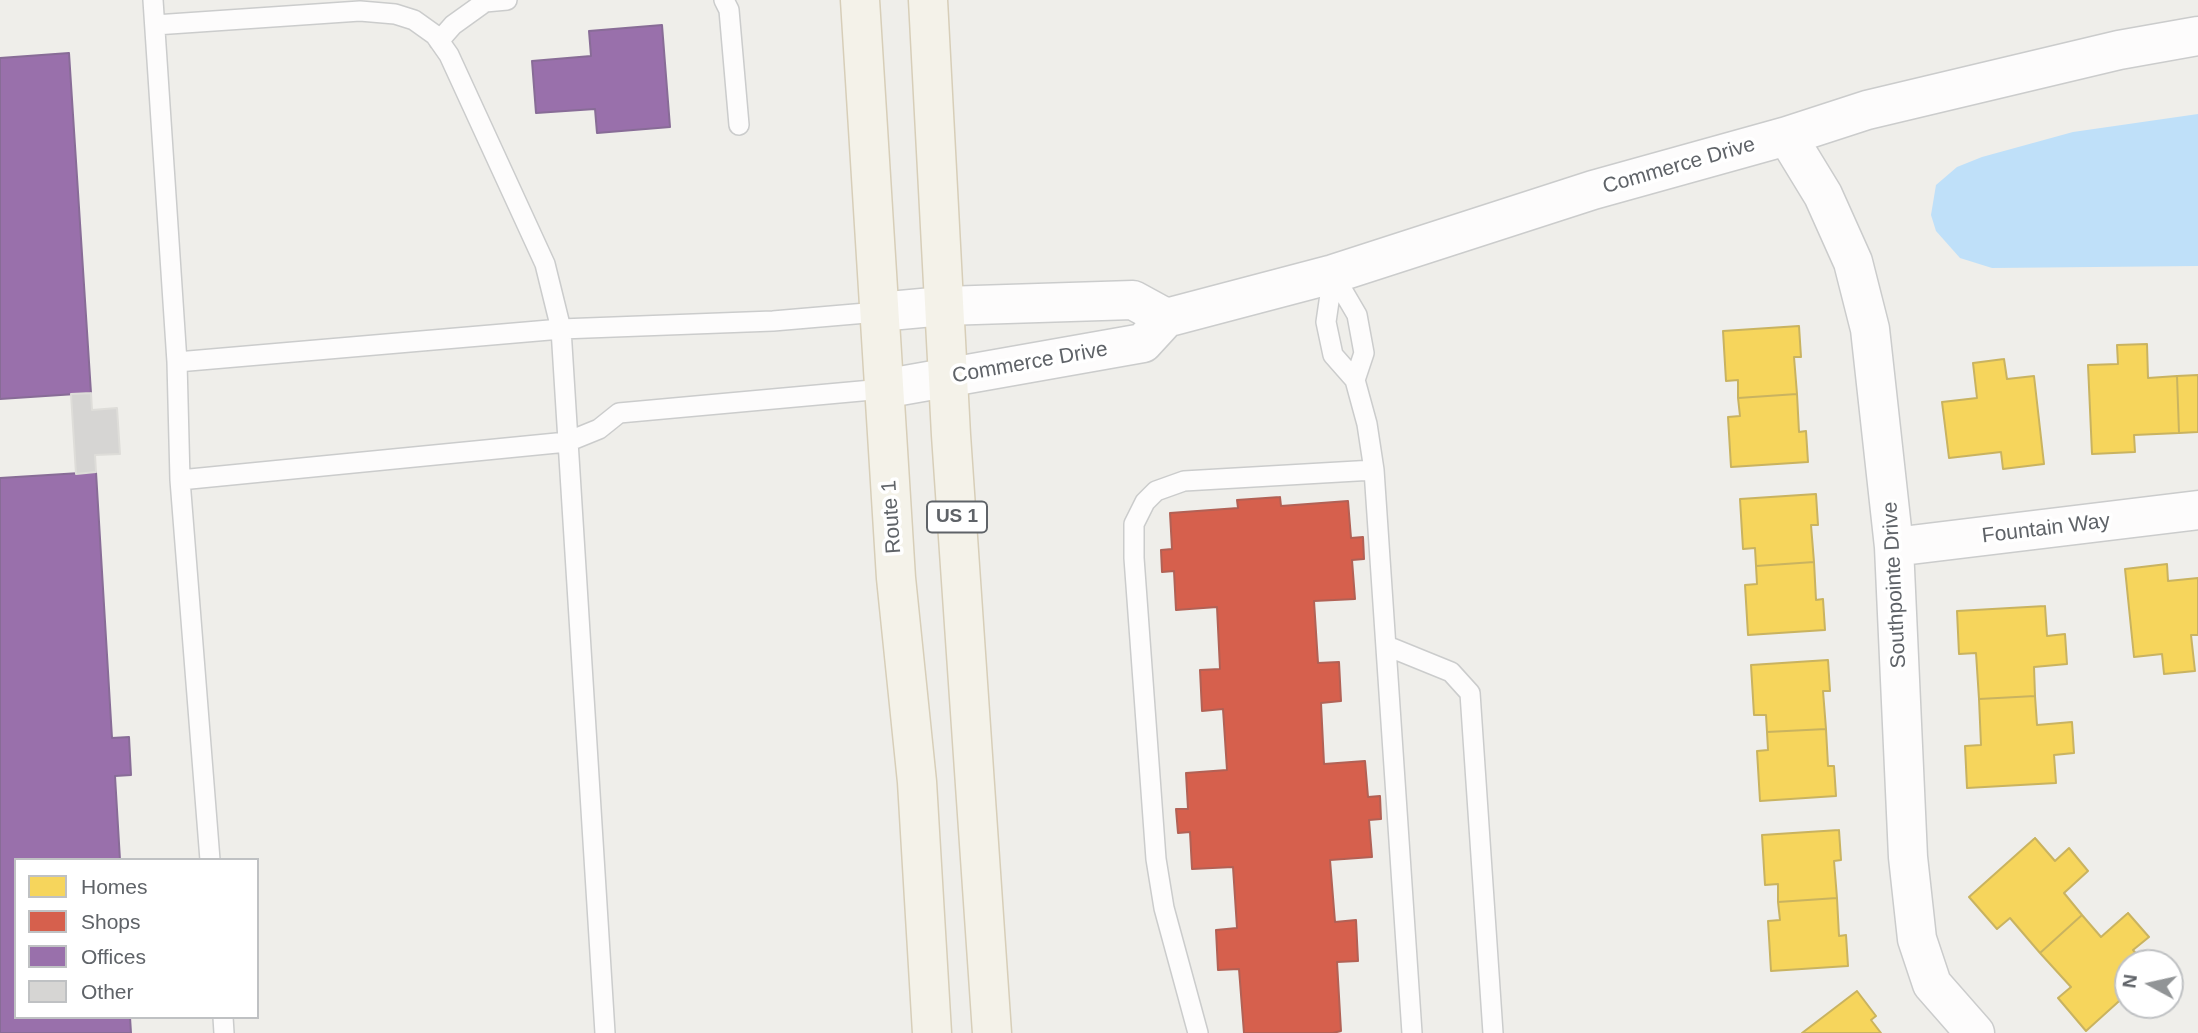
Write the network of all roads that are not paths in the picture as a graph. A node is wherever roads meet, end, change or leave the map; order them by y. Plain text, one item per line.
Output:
1 (153, 0) edge
2 (507, 0) edge
3 (724, 0) edge
4 (860, 0) edge
5 (928, 0) edge
6 (155, 25) junction
7 (2198, 36) edge
8 (439, 41) junction
9 (739, 125) dead end
10 (1787, 136) junction
11 (1333, 274) junction
12 (944, 306) junction
13 (878, 312) junction
14 (1166, 318) junction
15 (561, 329) junction
16 (177, 362) junction
17 (948, 377) junction
18 (1355, 380) junction
19 (883, 389) junction
20 (567, 442) junction
21 (1374, 470) junction
22 (180, 480) junction
23 (2198, 510) edge
24 (1894, 547) junction
25 (1387, 646) junction
26 (211, 858) edge
27 (605, 1033) edge
28 (926, 1033) edge
29 (992, 1033) edge
30 (1198, 1033) edge
31 (1412, 1033) edge
32 (1493, 1033) edge
33 (1975, 1033) edge

1 - 6 lane
2 - 8 lane
3 - 9 lane
4 - 13 main road, Route 1
5 - 12 main road, US 1
6 - 8 lane
6 - 16 lane
7 - 10 street, Commerce Drive
8 - 15 lane
10 - 11 street, Commerce Drive
10 - 24 street, Southpointe Drive
11 - 14 street, Commerce Drive
11 - 18 lane
11 - 18 lane
12 - 13 street
12 - 14 street
12 - 17 main road, US 1
13 - 15 lane
13 - 19 main road, Route 1
14 - 17 street, Commerce Drive
15 - 16 lane
15 - 20 lane
16 - 22 lane
17 - 19 street, Commerce Drive
17 - 29 main road, US 1
18 - 21 lane
19 - 20 lane
19 - 28 main road, Route 1
20 - 22 lane
20 - 27 lane
21 - 25 lane
21 - 30 lane
22 - 26 lane
23 - 24 street, Fountain Way
24 - 33 street, Southpointe Drive
25 - 31 lane
25 - 32 lane

